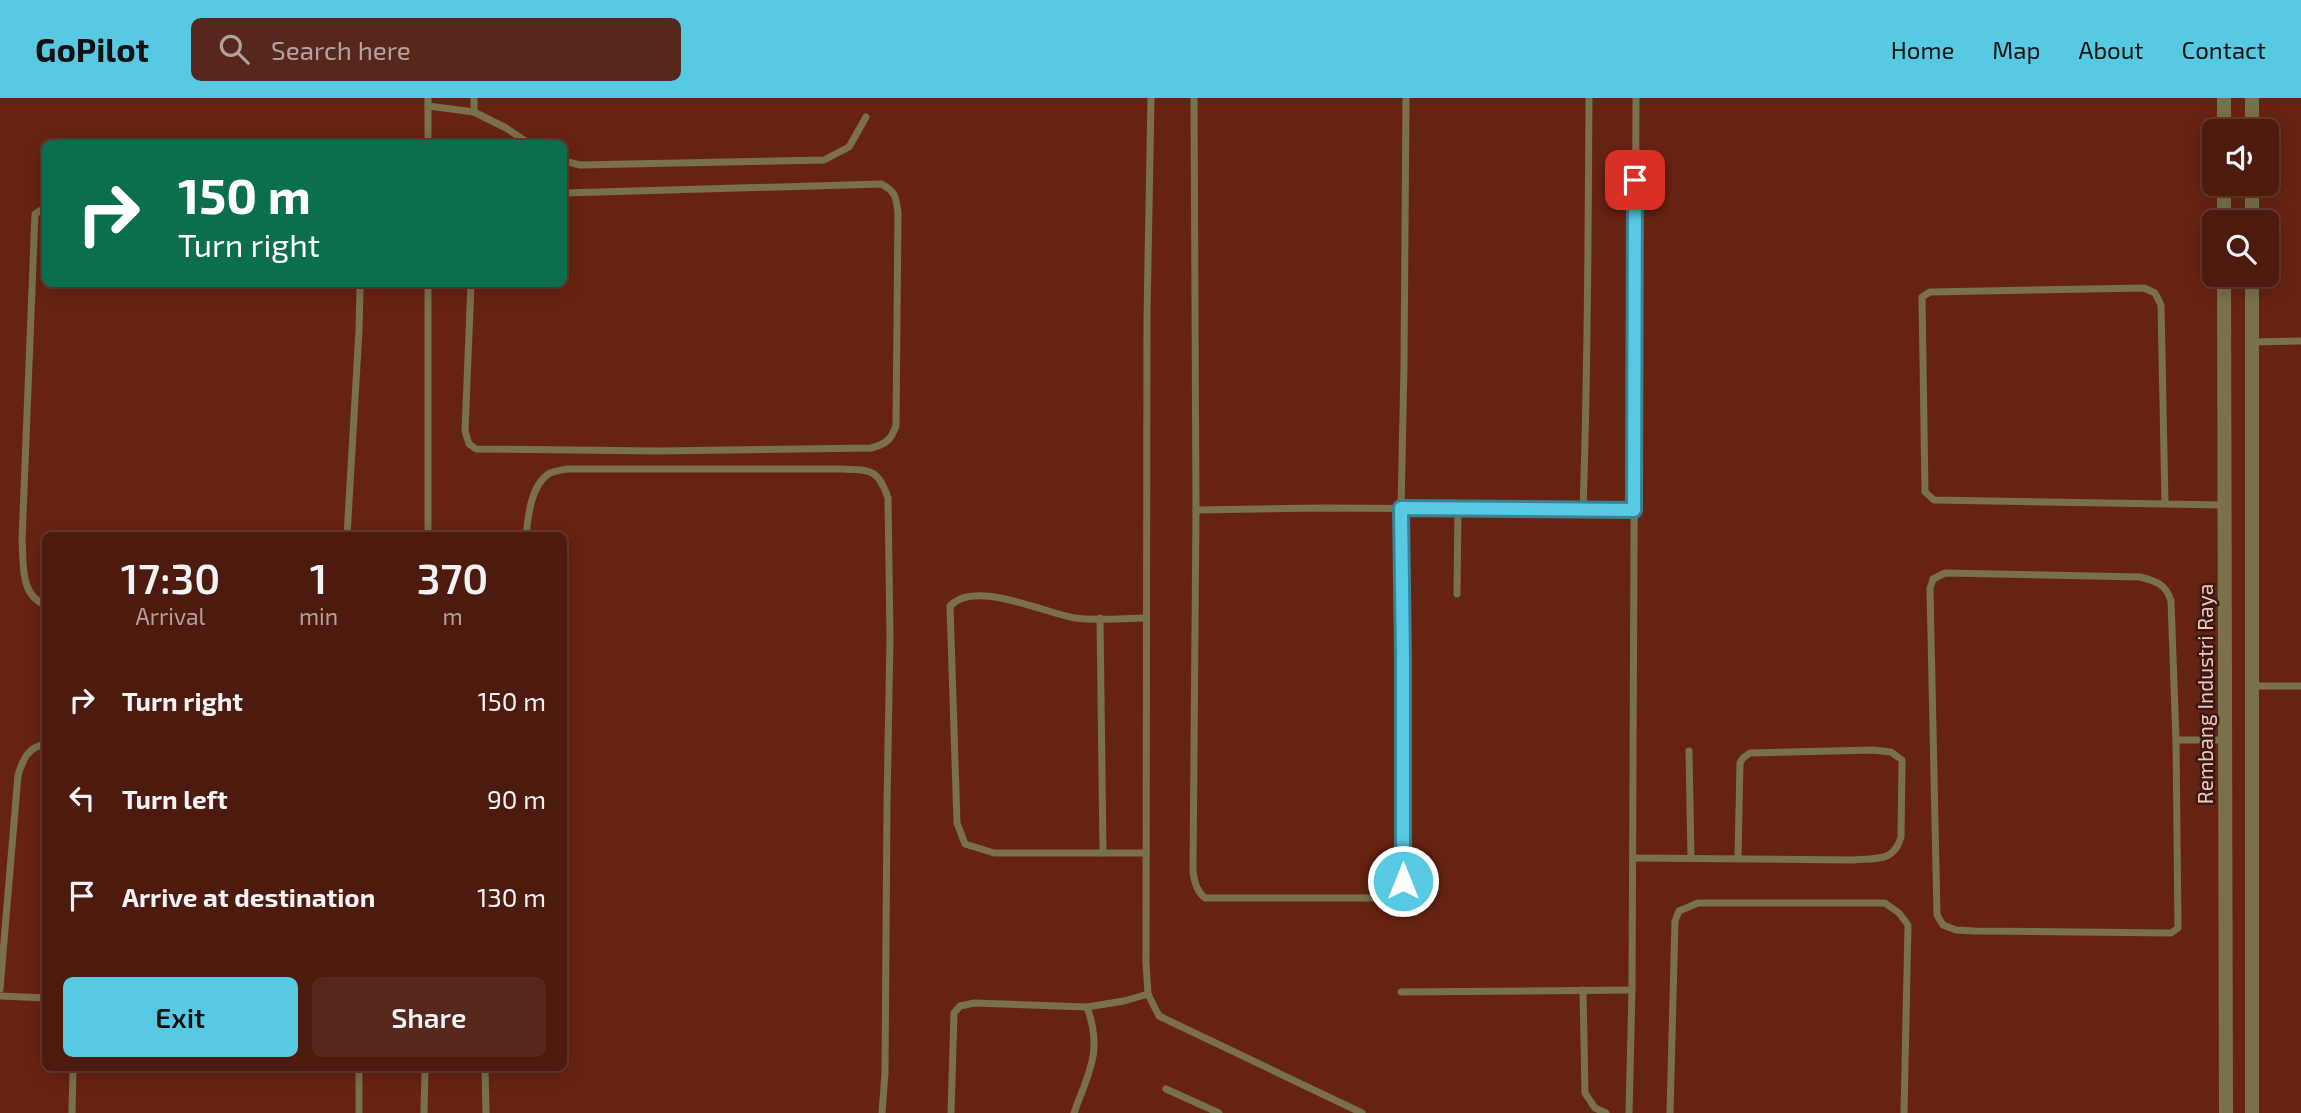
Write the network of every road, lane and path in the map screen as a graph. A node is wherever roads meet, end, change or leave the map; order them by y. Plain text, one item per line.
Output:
1 (474, 98) edge
2 (1151, 98) edge
3 (1194, 98) edge
4 (1406, 98) edge
5 (1589, 98) edge
6 (1636, 98) edge
7 (2224, 98) edge
8 (2252, 98) edge
9 (428, 102) edge
10 (474, 112) junction
11 (866, 117) dead end
12 (2224, 119) edge
13 (2252, 119) edge
14 (428, 140) edge
15 (524, 140) edge
16 (567, 162) edge
17 (567, 193) edge
18 (42, 210) edge
19 (359, 287) edge
20 (428, 287) edge
21 (471, 287) edge
22 (2224, 287) edge
23 (2252, 287) edge
24 (2301, 341) edge
25 (2252, 342) junction
26 (2165, 504) junction
27 (2225, 505) junction
28 (1401, 508) junction
29 (1458, 508) junction
30 (1583, 509) junction
31 (1196, 510) junction
32 (1634, 510) junction
33 (346, 532) edge
34 (428, 532) edge
35 (526, 532) edge
36 (1457, 594) dead end
37 (42, 603) edge
38 (1100, 618) junction
39 (1146, 618) junction
40 (2252, 686) junction
41 (2301, 686) edge
42 (2176, 740) junction
43 (2225, 740) junction
44 (42, 745) edge
45 (1689, 751) dead end
46 (1103, 853) junction
47 (1146, 853) junction
48 (1633, 858) junction
49 (1691, 858) junction
50 (1738, 858) junction
51 (0, 989) edge
52 (1632, 989) junction
53 (1583, 990) junction
54 (1401, 992) dead end
55 (1148, 994) junction
56 (0, 996) edge
57 (42, 998) edge
58 (1087, 1006) junction
59 (73, 1071) edge
60 (359, 1071) edge
61 (425, 1071) edge
62 (485, 1071) edge
63 (1166, 1089) dead end
64 (72, 1113) edge
65 (359, 1113) edge
66 (424, 1113) edge
67 (486, 1113) edge
68 (882, 1113) edge
69 (951, 1113) edge
70 (1074, 1113) edge
71 (1219, 1113) edge
72 (1362, 1113) edge
73 (1606, 1113) edge
74 (1629, 1113) edge
75 (1670, 1113) edge
76 (1904, 1113) edge
77 (2226, 1113) edge
78 (2252, 1113) edge

1 - 10 lane
2 - 39 lane
3 - 31 lane
4 - 28 lane
5 - 30 lane
6 - 32 lane
7 - 12 street
8 - 13 street
9 - 10 lane
9 - 14 lane
10 - 15 lane
11 - 16 lane
17 - 21 lane
18 - 37 lane
19 - 33 lane
20 - 34 lane
22 - 27 street, Rembang Industri Raya
23 - 25 street
24 - 25 lane
25 - 40 street
26 - 26 lane
26 - 27 lane
27 - 43 street, Rembang Industri Raya
28 - 29 lane
28 - 31 lane
28 - 31 lane
29 - 30 lane
29 - 36 lane
30 - 32 lane
32 - 48 lane
35 - 68 lane
38 - 39 lane
38 - 46 lane
38 - 46 lane
39 - 47 lane
40 - 41 lane
40 - 78 street
42 - 42 lane
42 - 43 lane
43 - 77 street, Rembang Industri Raya
44 - 51 lane
45 - 49 lane
46 - 47 lane
47 - 55 lane
48 - 49 lane
48 - 52 lane
49 - 50 lane
50 - 50 lane
52 - 53 lane
52 - 74 lane
53 - 54 lane
53 - 73 lane
55 - 58 lane
55 - 72 lane
56 - 57 lane
58 - 69 lane
58 - 70 lane
59 - 64 lane
60 - 65 lane
61 - 66 lane
62 - 67 lane
63 - 71 lane
75 - 76 lane

